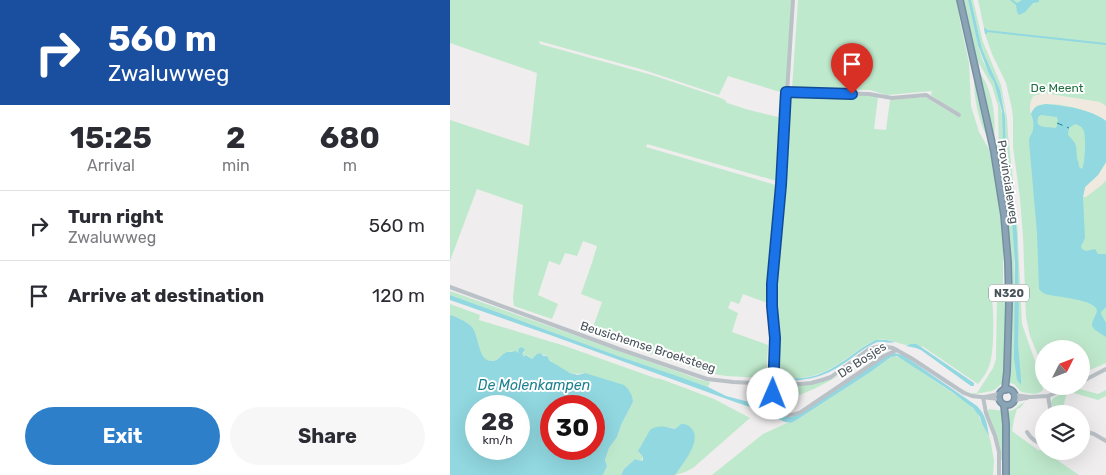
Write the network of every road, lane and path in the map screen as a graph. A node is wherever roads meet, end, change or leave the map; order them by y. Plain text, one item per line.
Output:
1 (794, 0) edge
2 (960, 0) edge
3 (786, 92) junction
4 (959, 115) dead end
5 (450, 288) edge
6 (897, 350) junction
7 (1106, 369) edge
8 (1090, 377) edge
9 (773, 384) junction
10 (1007, 390) junction
11 (1048, 396) joint
12 (983, 397) junction
13 (999, 397) junction
14 (1014, 398) junction
15 (1007, 405) junction
16 (1050, 405) edge
17 (1027, 432) dead end
18 (1090, 433) edge
19 (1035, 440) edge
20 (1106, 442) edge
21 (999, 475) edge
22 (1006, 475) edge

1 - 3 street
2 - 10 highway, Provincialeweg / N320
3 - 4 street
3 - 9 street
5 - 9 street, Beusichemse Broeksteeg
6 - 9 street, Beusichemse Broeksteeg
6 - 9 street, De Bosjes
6 - 12 street, De Bosjes
7 - 8 street
10 - 13 highway
10 - 14 highway
11 - 14 street
11 - 16 street
12 - 13 street, De Bosjes
12 - 21 street
13 - 15 highway
14 - 15 highway
15 - 22 highway
17 - 19 street
18 - 20 street

